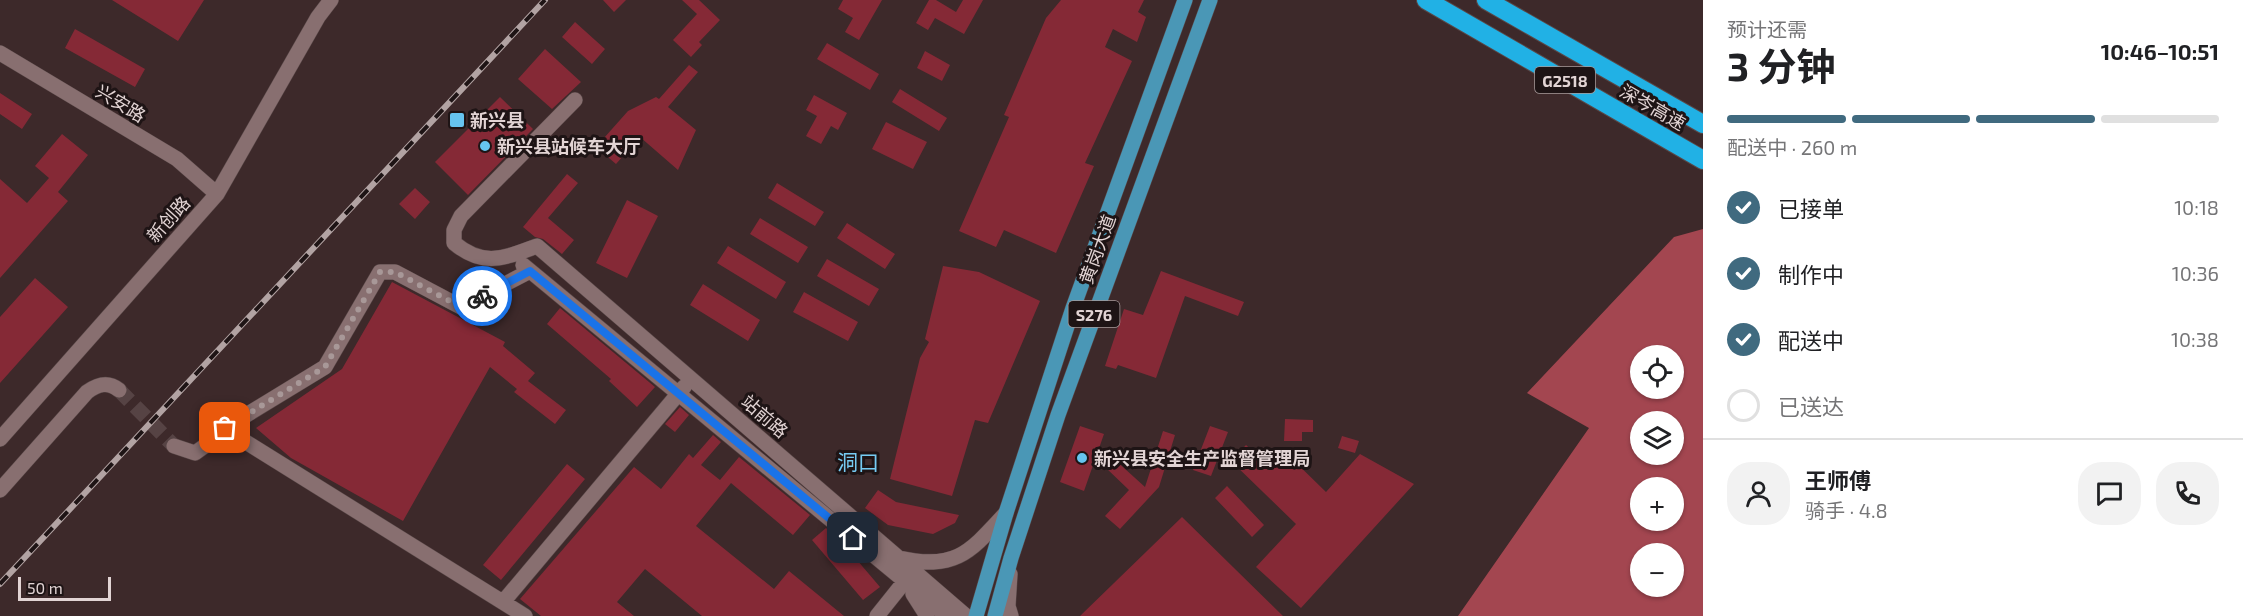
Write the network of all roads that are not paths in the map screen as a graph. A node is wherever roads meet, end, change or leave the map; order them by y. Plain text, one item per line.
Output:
1 (331, 0) edge
2 (1185, 0) edge
3 (1210, 0) edge
4 (1426, 0) edge
5 (1486, 0) edge
6 (0, 53) edge
7 (1162, 64) junction
8 (1182, 72) junction
9 (575, 100) dead end
10 (1703, 124) edge
11 (1703, 160) edge
12 (217, 194) junction
13 (511, 255) junction
14 (530, 271) junction
15 (692, 378) junction
16 (119, 390) tunnel mouth
17 (679, 394) junction
18 (226, 430) junction
19 (0, 439) edge
20 (174, 446) tunnel mouth
21 (0, 490) edge
22 (1006, 513) junction
23 (896, 557) junction
24 (1011, 558) junction
25 (905, 581) junction
26 (502, 602) junction
27 (525, 616) edge
28 (877, 616) edge
29 (927, 616) edge
30 (947, 616) edge
31 (966, 616) edge
32 (976, 616) edge
33 (995, 616) edge
34 (1011, 616) edge

1 - 12 street, 新创路
2 - 7 main road, 黄岗大道 / S276
3 - 8 main road, 黄岗大道 / S276
4 - 11 highway, 深岑高速 / G2518
5 - 10 highway, 深岑高速 / G2518
6 - 12 street, 兴安路
7 - 8 main road
7 - 22 main road, 黄岗大道 / S276
8 - 24 main road, 黄岗大道 / S276
9 - 13 street
12 - 19 street, 新创路
13 - 14 street, 站前路
13 - 15 street, 站前路
14 - 17 street, 站前路
14 - 18 street
15 - 17 street
15 - 23 street, 站前路
16 - 21 street
17 - 25 street, 站前路
17 - 26 street
18 - 20 street
18 - 26 street
22 - 23 street
22 - 32 main road, 黄岗大道 / S276
23 - 31 street, 站前路
24 - 33 main road, 黄岗大道 / S276
24 - 34 street
25 - 28 street
25 - 29 street
25 - 30 street, 站前路
26 - 27 street

